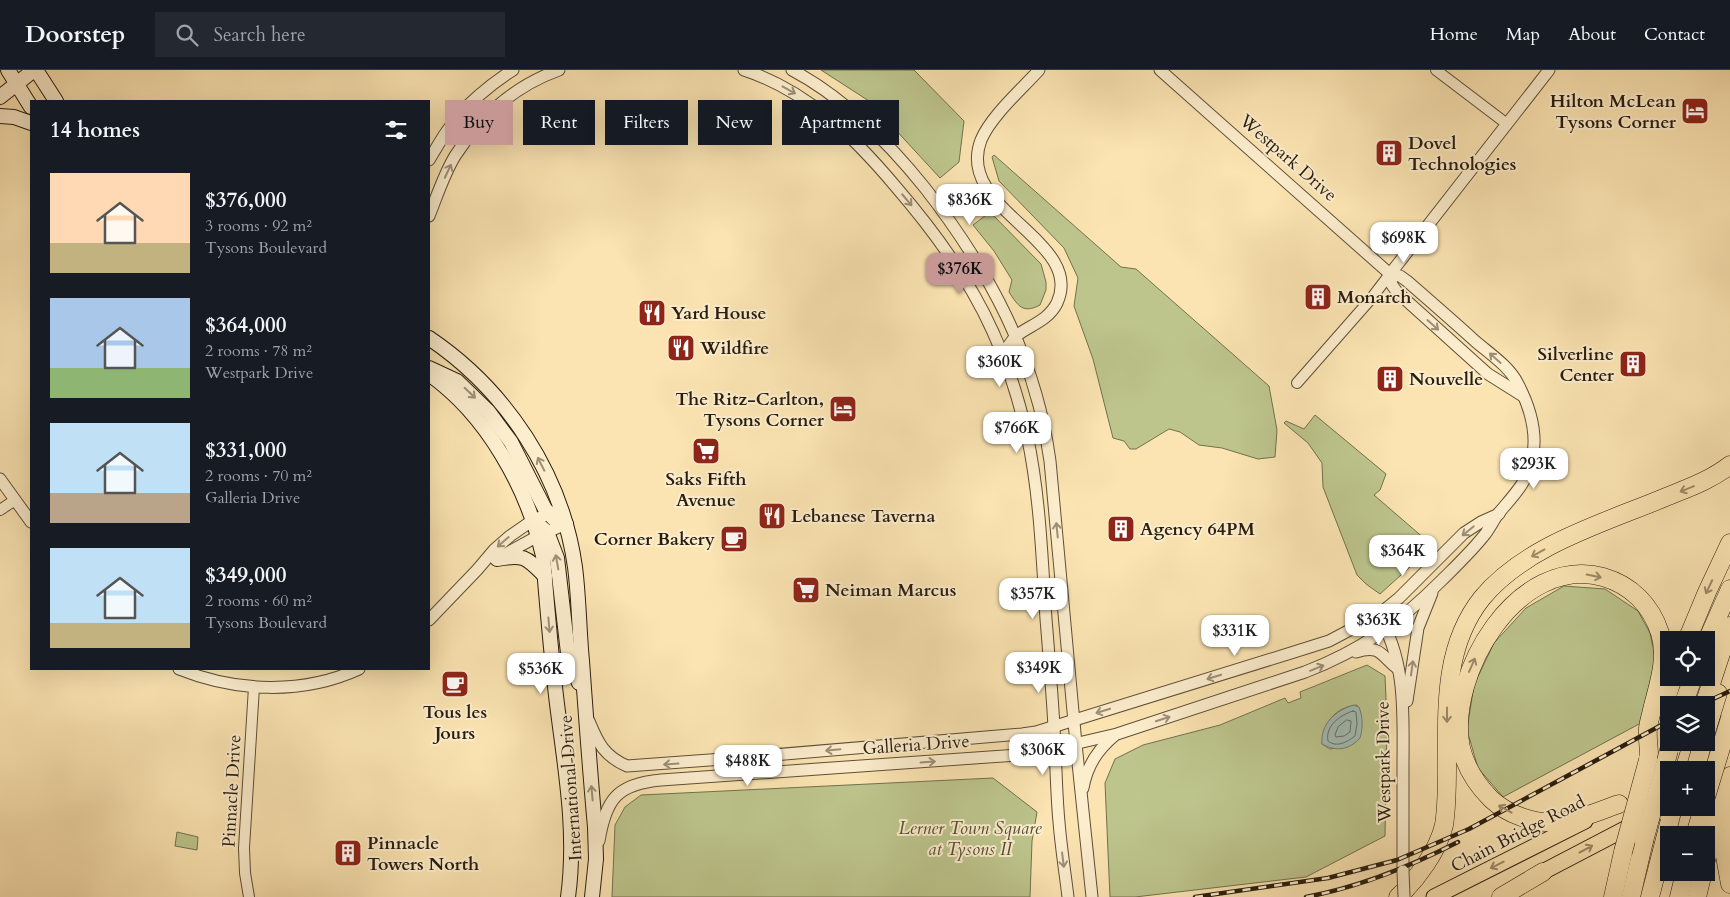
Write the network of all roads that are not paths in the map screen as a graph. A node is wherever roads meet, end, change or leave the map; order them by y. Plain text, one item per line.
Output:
1 (7, 70) edge
2 (35, 70) edge
3 (513, 70) edge
4 (559, 70) edge
5 (744, 70) edge
6 (792, 70) edge
7 (1039, 70) edge
8 (1160, 70) edge
9 (1436, 70) edge
10 (1549, 70) edge
11 (0, 74) edge
12 (16, 84) junction
13 (0, 97) edge
14 (55, 100) edge
15 (30, 106) edge
16 (0, 116) edge
17 (30, 123) edge
18 (1507, 124) junction
19 (430, 158) edge
20 (430, 214) edge
21 (1390, 274) junction
22 (993, 330) junction
23 (1015, 337) junction
24 (432, 339) edge
25 (1002, 355) junction
26 (430, 368) edge
27 (430, 375) edge
28 (1297, 383) dead end
29 (1523, 396) junction
30 (1730, 465) edge
31 (0, 479) edge
32 (15, 500) junction
33 (0, 510) edge
34 (555, 512) junction
35 (1499, 514) junction
36 (533, 520) junction
37 (30, 521) edge
38 (566, 524) junction
39 (543, 534) junction
40 (1730, 543) edge
41 (497, 559) junction
42 (477, 570) junction
43 (545, 576) junction
44 (1435, 587) junction
45 (1730, 588) edge
46 (1378, 615) junction
47 (430, 619) edge
48 (1730, 626) edge
49 (1387, 629) junction
50 (1691, 631) edge
51 (1711, 631) edge
52 (1340, 658) junction
53 (1730, 660) edge
54 (1398, 669) junction
55 (182, 670) edge
56 (355, 670) edge
57 (1671, 686) edge
58 (254, 687) junction
59 (584, 695) junction
60 (1707, 696) edge
61 (1715, 705) edge
62 (585, 709) junction
63 (1404, 716) junction
64 (1730, 718) edge
65 (1074, 720) junction
66 (1054, 727) junction
67 (1117, 734) junction
68 (1076, 744) junction
69 (1730, 747) edge
70 (1056, 750) junction
71 (1669, 751) edge
72 (1648, 758) junction
73 (1702, 761) edge
74 (1730, 775) edge
75 (1715, 782) edge
76 (1660, 783) edge
77 (1715, 797) edge
78 (1081, 798) junction
79 (1715, 800) edge
80 (1715, 803) edge
81 (1619, 804) junction
82 (1660, 811) edge
83 (1675, 820) edge
84 (596, 859) junction
85 (1543, 872) junction
86 (1664, 881) edge
87 (1683, 881) edge
88 (1701, 881) edge
89 (1730, 884) edge
90 (249, 897) edge
91 (568, 897) edge
92 (592, 897) edge
93 (1068, 897) edge
94 (1092, 897) edge
95 (1398, 897) edge
96 (1404, 897) edge
97 (1434, 897) edge
98 (1496, 897) edge
99 (1502, 897) edge
100 (1613, 897) edge
101 (1631, 897) edge
102 (1650, 897) edge
103 (1660, 897) edge
104 (1679, 897) edge
105 (1697, 897) edge

1 - 11 main road
1 - 12 main road
2 - 12 main road
2 - 14 main road
3 - 19 street
20 -> 4 street
5 -> 22 street
6 - 23 street
7 - 23 street
8 - 21 street, Westpark Drive
9 - 18 street
10 - 18 street
12 - 13 main road
12 - 15 main road
16 - 17 main road
18 - 21 street
21 - 28 street
21 -> 29 street, Westpark Drive
29 -> 21 street, Westpark Drive
22 - 23 street
22 - 25 street
23 - 25 street
65 -> 23 street
34 -> 24 main road, International Drive
25 - 66 street
26 -> 34 main road
27 - 36 main road, International Drive
29 - 35 street, Westpark Drive
30 -> 95 highway
31 - 32 street
32 - 33 street
32 - 37 street
34 - 36 street
34 - 38 main road, International Drive
35 - 44 street, Westpark Drive
35 -> 46 street, Westpark Drive
36 - 39 main road, International Drive
36 -> 42 street
38 - 39 street
38 - 59 main road, International Drive
39 - 41 street
39 - 43 main road, International Drive
59 -> 39 main road
40 -> 50 highway
41 - 42 street
41 - 43 main road
42 - 47 street
43 -> 91 main road, International Drive
44 - 49 street, Westpark Drive
63 -> 44 street
45 - 51 highway
46 - 49 street, Westpark Drive
46 -> 65 street, Galleria Drive
48 - 60 highway
49 - 52 street, Galleria Drive
49 - 54 street, Westpark Drive
52 - 54 street
67 -> 52 street, Galleria Drive
53 - 61 highway
54 - 63 street, Westpark Drive
55 - 58 street
56 - 58 street
57 - 72 highway
58 - 90 street, Pinnacle Drive
59 - 62 main road, International Drive
66 -> 62 street, Galleria Drive
84 -> 62 main road, International Drive
63 - 96 street, Westpark Drive, bridge
64 - 77 highway, bridge
65 - 66 street, Galleria Drive
65 - 68 street
66 - 70 street
67 - 68 street, Galleria Drive
67 - 78 street
68 - 70 street, Galleria Drive
68 - 78 street
69 - 73 main road
84 -> 70 street, Galleria Drive
70 -> 93 street
71 - 101 highway, bridge
81 -> 72 highway
72 - 100 highway, bridge
74 - 75 main road
74 - 79 highway
76 - 81 main road, Chain Bridge Road
78 - 94 street
80 - 89 highway
81 -> 97 main road, Chain Bridge Road
85 -> 82 main road
83 - 102 highway
84 - 92 main road, International Drive
85 - 98 main road
85 - 99 highway
86 - 103 highway
87 - 104 highway
88 - 105 highway

